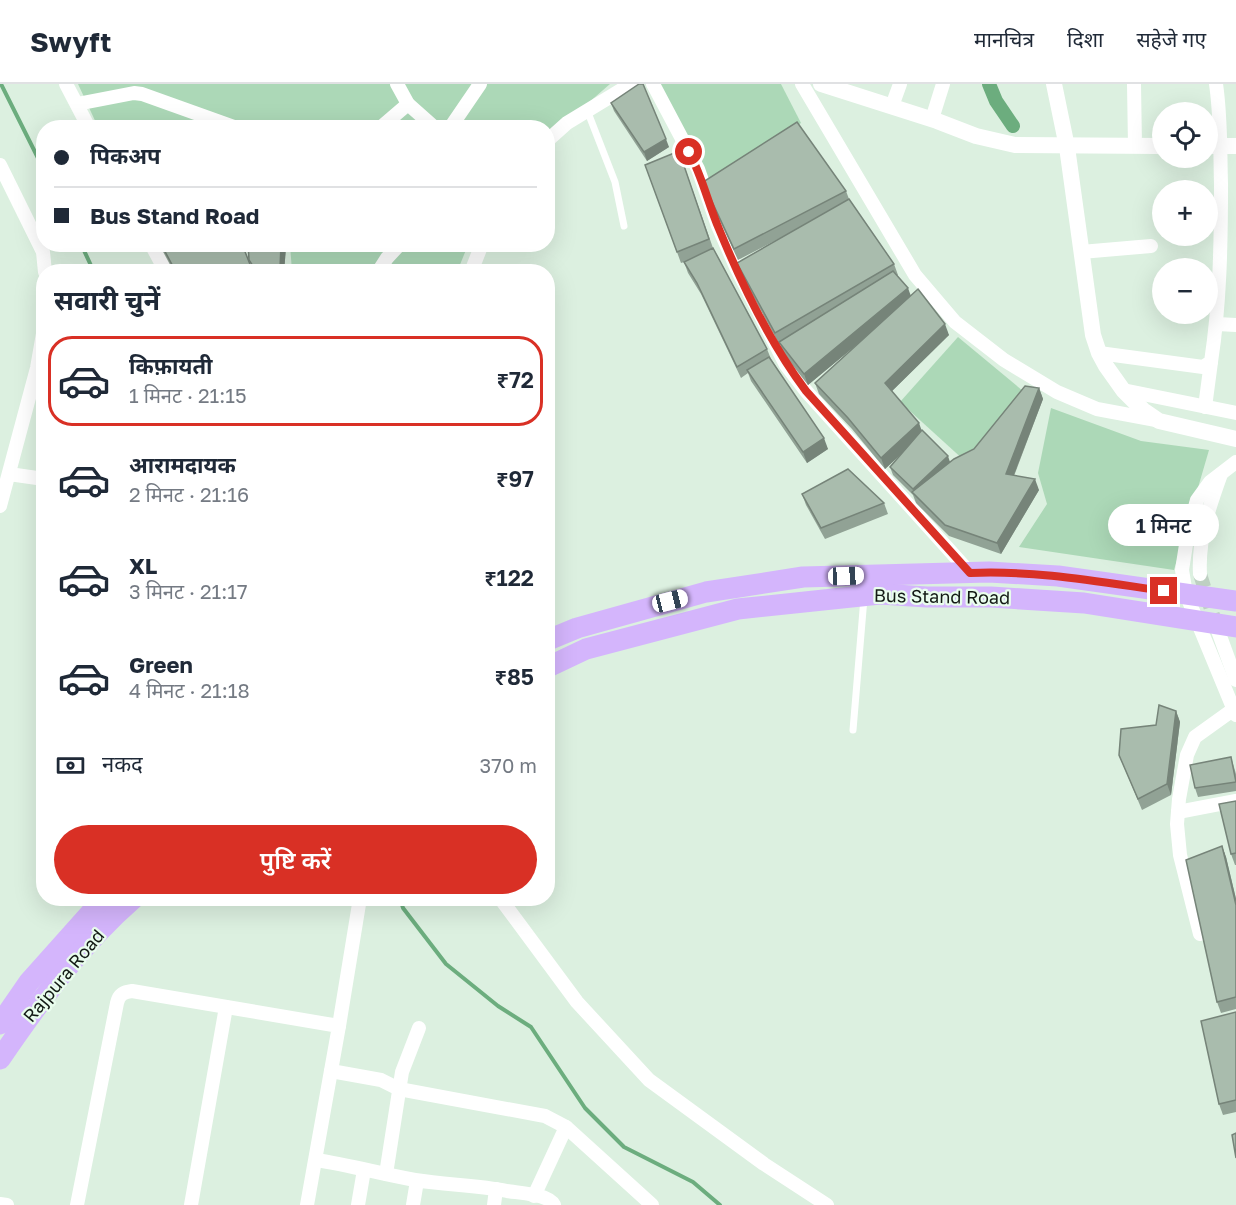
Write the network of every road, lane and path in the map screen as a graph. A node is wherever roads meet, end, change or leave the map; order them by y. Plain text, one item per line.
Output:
1 (66, 84) edge
2 (397, 84) edge
3 (480, 84) edge
4 (631, 84) edge
5 (653, 84) edge
6 (802, 84) edge
7 (821, 84) edge
8 (900, 84) edge
9 (943, 84) edge
10 (1054, 84) edge
11 (1134, 84) edge
12 (1216, 84) edge
13 (77, 104) junction
14 (408, 104) junction
15 (892, 106) junction
16 (587, 110) junction
17 (932, 119) junction
18 (85, 120) edge
19 (215, 120) edge
20 (389, 120) edge
21 (426, 120) edge
22 (455, 120) edge
23 (555, 135) edge
24 (1135, 146) junction
25 (1152, 146) edge
26 (1221, 146) edge
27 (1067, 147) junction
28 (0, 165) edge
29 (624, 226) dead end
30 (36, 238) edge
31 (1151, 246) dead end
32 (393, 252) edge
33 (1081, 252) junction
34 (383, 264) edge
35 (1218, 302) edge
36 (1217, 324) joint
37 (1236, 325) edge
38 (1099, 353) junction
39 (1211, 362) junction
40 (36, 372) edge
41 (1123, 390) junction
42 (1205, 407) junction
43 (1236, 413) edge
44 (1159, 421) junction
45 (1236, 439) edge
46 (1236, 462) edge
47 (9, 474) junction
48 (1221, 474) junction
49 (36, 476) edge
50 (1, 497) edge
51 (970, 573) junction
52 (1200, 574) tunnel mouth
53 (1186, 594) junction
54 (864, 595) junction
55 (1236, 602) edge
56 (1217, 626) edge
57 (555, 637) edge
58 (555, 664) edge
59 (1236, 680) edge
60 (1235, 712) edge
61 (853, 730) dead end
62 (1236, 801) edge
63 (1178, 812) junction
64 (97, 906) edge
65 (126, 906) edge
66 (359, 906) edge
67 (506, 906) edge
68 (1200, 934) edge
69 (226, 1007) junction
70 (0, 1024) edge
71 (339, 1026) junction
72 (419, 1028) dead end
73 (0, 1059) edge
74 (331, 1071) junction
75 (399, 1089) junction
76 (566, 1127) junction
77 (316, 1160) junction
78 (364, 1170) junction
79 (386, 1174) junction
80 (417, 1181) junction
81 (496, 1189) junction
82 (534, 1196) junction
83 (0, 1204) edge
84 (7, 1205) edge
85 (77, 1205) edge
86 (190, 1205) edge
87 (307, 1205) edge
88 (358, 1205) edge
89 (413, 1205) edge
90 (494, 1205) edge
91 (554, 1205) edge
92 (652, 1205) edge
93 (826, 1205) edge

1 - 13 street
2 - 14 street
3 - 22 street
4 - 16 street
5 - 51 street
6 - 44 street
7 - 15 street
8 - 15 street
9 - 17 street
10 - 27 street
11 - 24 street
12 - 26 street
13 - 18 street
13 - 19 street
14 - 20 street
14 - 21 street
15 - 17 street
16 - 23 street
16 - 29 lane
17 - 27 street
24 - 25 street
24 - 27 street
26 - 35 street
27 - 33 street
28 - 30 street
31 - 33 street
32 - 34 street
33 - 38 street
36 - 37 street
36 - 39 street
38 - 39 street
38 - 41 street
39 - 42 street
40 - 47 street
41 - 42 street
41 - 44 street
42 - 43 street
44 - 45 street
46 - 48 street
47 - 49 street
47 - 50 street
48 - 52 street
48 - 53 street
51 - 53 main road, Bus Stand Road
51 - 57 main road, Bus Stand Road
53 - 55 main road, Bus Stand Road
53 - 56 street
54 - 56 main road, Bus Stand Road
54 - 58 main road, Bus Stand Road
54 - 61 lane
56 - 59 street
56 - 60 street
60 - 63 street
62 - 63 street
63 - 68 street
64 - 70 main road, Rajpura Road
65 - 73 main road, Rajpura Road
66 - 71 street
67 - 93 street
69 - 71 street
69 - 85 street
69 - 86 street
71 - 74 street
72 - 75 street
74 - 75 street
74 - 77 street
75 - 76 street
75 - 79 street
76 - 82 street
76 - 92 street
77 - 78 street
77 - 87 street
78 - 79 street
78 - 88 street
79 - 80 street
80 - 81 street
80 - 89 street
81 - 82 street
81 - 90 street
82 - 91 street
83 - 84 street

